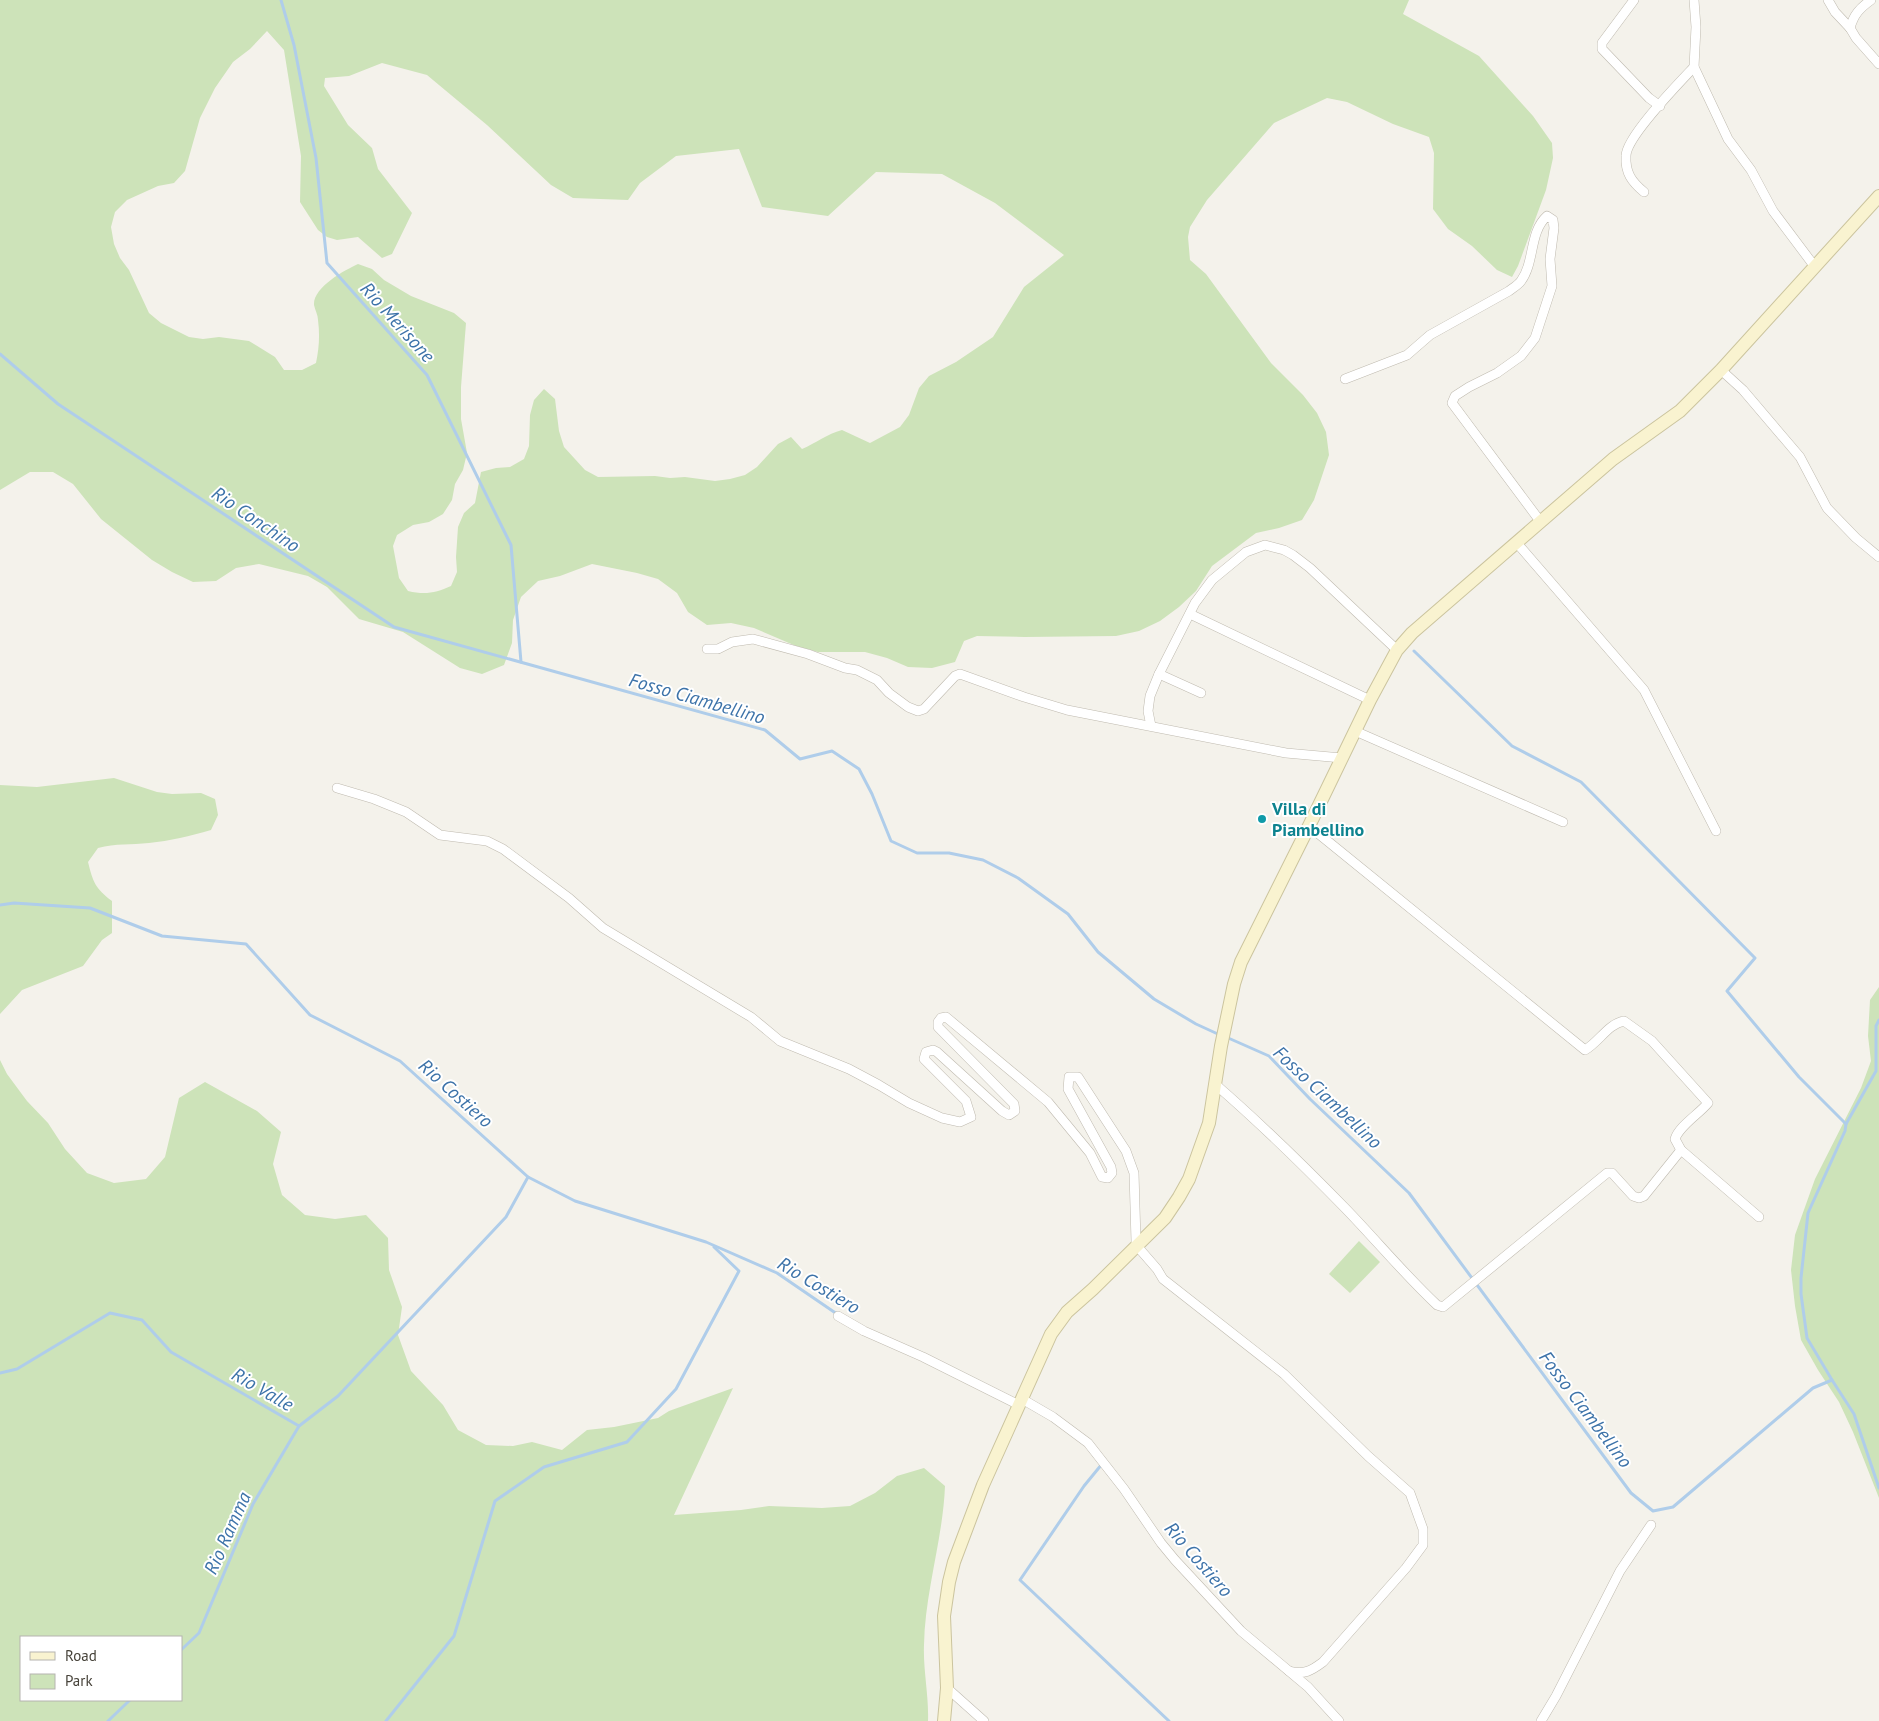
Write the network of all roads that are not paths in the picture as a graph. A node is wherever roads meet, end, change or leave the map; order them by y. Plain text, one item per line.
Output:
1 (1634, 0) edge
2 (1694, 0) edge
3 (1828, 0) edge
4 (1871, 0) edge
5 (1850, 28) junction
6 (1879, 64) edge
7 (1694, 67) junction
8 (1660, 106) junction
9 (1644, 192) dead end
10 (1879, 196) edge
11 (1816, 267) junction
12 (1721, 370) junction
13 (1345, 380) dead end
14 (1540, 521) junction
15 (1516, 542) junction
16 (1879, 557) edge
17 (1190, 614) junction
18 (707, 649) dead end
19 (1397, 650) junction
20 (1159, 674) junction
21 (1201, 693) dead end
22 (1370, 700) junction
23 (1151, 726) junction
24 (1355, 731) junction
25 (1342, 758) junction
26 (337, 788) dead end
27 (1563, 822) dead end
28 (1309, 826) junction
29 (1716, 831) dead end
30 (1215, 1084) junction
31 (1681, 1150) junction
32 (1759, 1218) dead end
33 (1137, 1246) junction
34 (838, 1316) dead end
35 (1021, 1402) junction
36 (1651, 1525) dead end
37 (1289, 1671) junction
38 (947, 1688) junction
39 (944, 1721) edge
40 (984, 1721) edge
41 (1339, 1721) edge
42 (1541, 1721) edge

1 - 8 street
2 - 7 street
3 - 5 street
4 - 5 street
5 - 6 street
7 - 8 street
7 - 11 street
8 - 9 street
10 - 11 main road
11 - 12 main road
12 - 14 main road
12 - 16 street
13 - 14 street
14 - 15 main road
15 - 19 main road
15 - 29 street
17 - 19 street
17 - 20 street
17 - 22 street
18 - 23 street
19 - 22 main road
20 - 21 street
20 - 23 street
22 - 24 main road
23 - 25 street
24 - 25 main road
24 - 27 street
25 - 28 main road
26 - 33 street
28 - 30 main road
28 - 31 street
30 - 31 street
30 - 33 main road
31 - 32 street
33 - 35 main road
33 - 37 street
34 - 35 street
35 - 37 street
35 - 38 main road
36 - 42 street
37 - 41 street
38 - 39 main road
38 - 40 street

